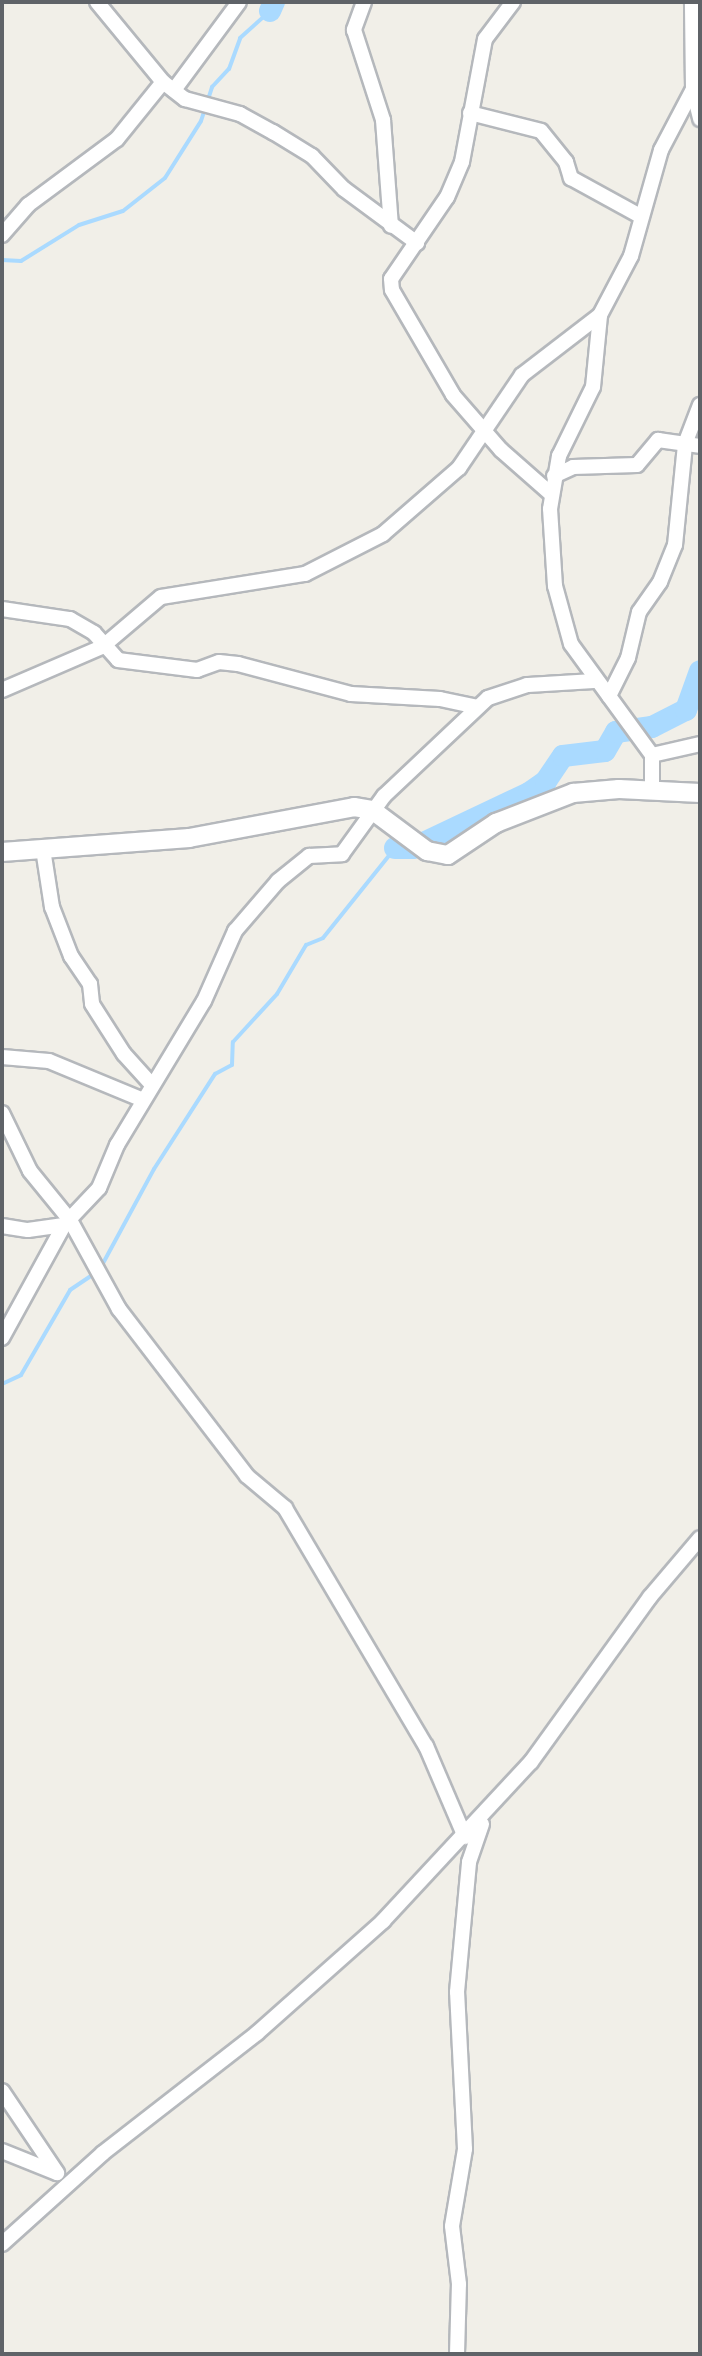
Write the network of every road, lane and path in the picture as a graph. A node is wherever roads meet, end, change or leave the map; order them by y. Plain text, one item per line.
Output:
1 (97, 2) edge
2 (239, 2) edge
3 (364, 2) edge
4 (513, 2) edge
5 (692, 2) edge
6 (168, 86) junction
7 (693, 89) junction
8 (470, 113) junction
9 (700, 119) edge
10 (640, 216) junction
11 (391, 226) junction
12 (2, 235) edge
13 (417, 243) junction
14 (600, 315) junction
15 (700, 405) edge
16 (483, 432) junction
17 (693, 445) edge
18 (554, 476) junction
19 (551, 494) junction
20 (2, 609) edge
21 (102, 647) junction
22 (595, 681) junction
23 (2, 690) edge
24 (609, 696) junction
25 (477, 707) junction
26 (700, 744) edge
27 (652, 755) junction
28 (652, 791) junction
29 (700, 793) edge
30 (372, 810) junction
31 (43, 849) junction
32 (2, 852) edge
33 (2, 1057) edge
34 (152, 1085) junction
35 (143, 1100) junction
36 (2, 1113) edge
37 (67, 1223) junction
38 (2, 1226) edge
39 (2, 1338) edge
40 (700, 1538) edge
41 (489, 1809) junction
42 (465, 1837) junction
43 (2, 2091) edge
44 (2, 2151) edge
45 (57, 2173) junction
46 (75, 2180) junction
47 (2, 2244) edge
48 (457, 2354) edge

1 - 6 street
2 - 6 street
3 - 11 street
4 - 8 street
5 - 7 street
6 - 11 street
6 - 12 street
7 - 9 street
7 - 10 street
8 - 10 street
8 - 13 street
10 - 14 street
11 - 13 street
13 - 16 street
14 - 16 street
14 - 18 street
15 - 17 street
16 - 19 street
16 - 21 street
17 - 18 street
17 - 24 street
18 - 19 street
19 - 22 street
20 - 21 street
21 - 23 street
21 - 25 street
22 - 24 street
22 - 25 street
24 - 27 street
25 - 30 street
26 - 27 street
27 - 28 street
28 - 29 street
28 - 30 street
30 - 31 street
30 - 34 street
31 - 32 street
31 - 34 street
33 - 35 street
34 - 35 street
35 - 37 street
36 - 37 street
37 - 38 street
37 - 39 street
37 - 42 street
40 - 41 street
41 - 42 street
41 - 48 street
42 - 46 street
43 - 45 street
44 - 45 street
45 - 46 street
46 - 47 street

